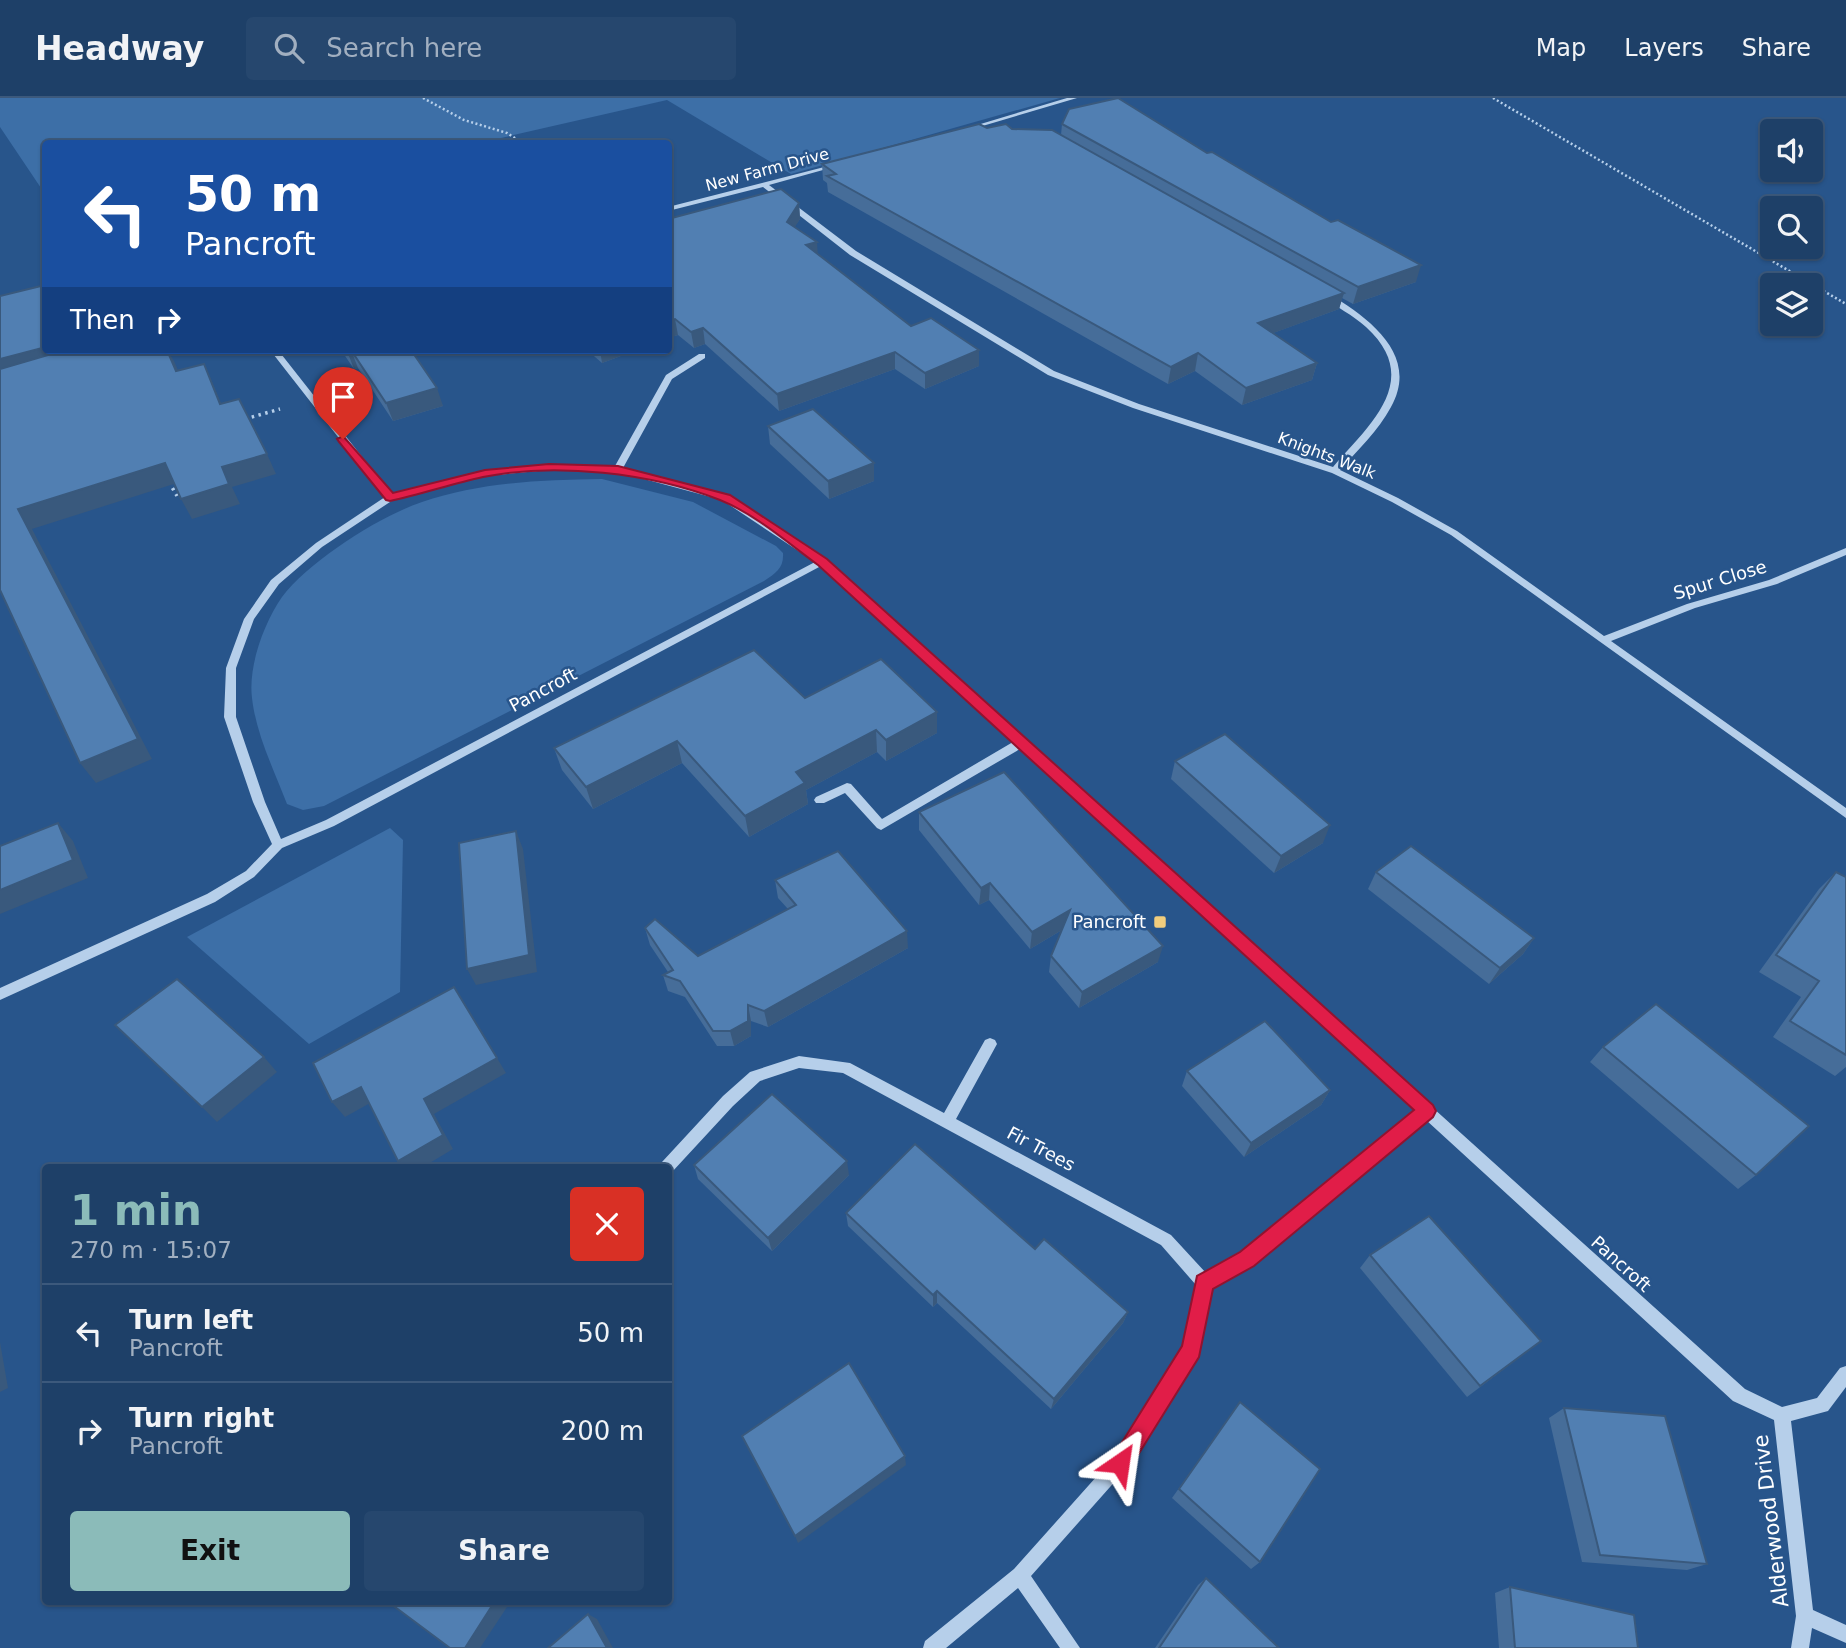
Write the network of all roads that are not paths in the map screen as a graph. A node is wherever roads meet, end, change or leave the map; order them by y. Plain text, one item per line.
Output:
1 (1074, 98) edge
2 (963, 130) edge
3 (852, 161) edge
4 (765, 185) junction
5 (672, 208) edge
6 (1314, 289) edge
7 (277, 354) edge
8 (702, 356) dead end
9 (618, 469) junction
10 (1335, 471) junction
11 (390, 498) junction
12 (1846, 551) edge
13 (822, 562) junction
14 (1603, 640) junction
15 (1023, 742) junction
16 (820, 800) dead end
17 (1846, 814) edge
18 (278, 845) junction
19 (0, 994) edge
20 (990, 1044) dead end
21 (1427, 1111) junction
22 (947, 1122) junction
23 (670, 1164) edge
24 (1204, 1283) junction
25 (1846, 1374) edge
26 (1782, 1415) junction
27 (1020, 1575) junction
28 (1805, 1616) junction
29 (1846, 1634) edge
30 (932, 1648) edge
31 (1071, 1648) edge
32 (1800, 1648) edge

1 - 2 street
3 - 4 street, New Farm Drive
4 - 5 street, New Farm Drive
4 - 10 street, Knights Walk
6 - 10 street
7 - 11 street
8 - 9 street
9 - 11 street, Pancroft
9 - 13 street, Pancroft
10 - 14 street, Knights Walk
11 - 18 street, Pancroft
12 - 14 street, Spur Close
13 - 15 street, Pancroft
13 - 18 street, Pancroft
14 - 17 street, Knights Walk
15 - 16 street
15 - 21 street, Pancroft
18 - 19 street, Pancroft
20 - 22 street
21 - 24 street
21 - 26 street, Pancroft
22 - 23 street, Fir Trees
22 - 24 street, Fir Trees
24 - 27 street
25 - 26 street, Alderwood Drive
26 - 28 street, Alderwood Drive
27 - 30 street
27 - 31 street
28 - 29 street, Alderwood Drive
28 - 32 street

